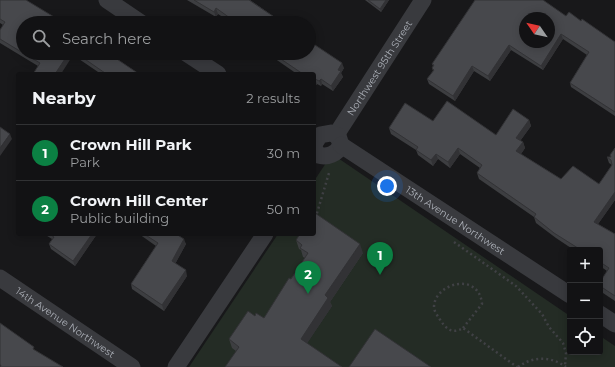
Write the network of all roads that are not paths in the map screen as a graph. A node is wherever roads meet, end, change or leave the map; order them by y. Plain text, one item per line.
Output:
1 (107, 0) edge
2 (423, 0) edge
3 (131, 16) edge
4 (197, 60) edge
5 (215, 72) edge
6 (338, 140) junction
7 (316, 146) edge
8 (264, 236) edge
9 (0, 278) edge
10 (567, 293) edge
11 (603, 316) edge
12 (615, 324) edge
13 (132, 367) edge
14 (176, 367) edge

1 - 3 street
2 - 6 street, Northwest 95th Street
4 - 5 street
6 - 7 street
6 - 10 street, 13th Avenue Northwest
8 - 14 street
9 - 13 street, 14th Avenue Northwest
11 - 12 street

